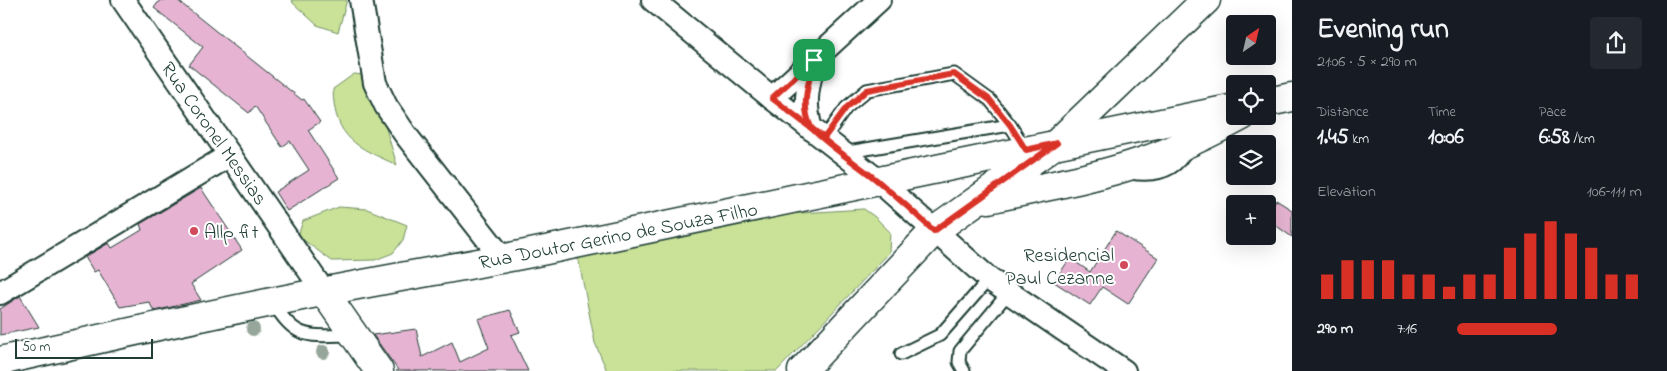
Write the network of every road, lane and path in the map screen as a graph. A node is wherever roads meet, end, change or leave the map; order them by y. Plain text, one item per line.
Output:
1 (123, 0) edge
2 (361, 0) edge
3 (653, 0) edge
4 (879, 0) edge
5 (1206, 0) edge
6 (814, 60) junction
7 (772, 98) junction
8 (1226, 110) edge
9 (1226, 124) edge
10 (1010, 125) junction
11 (817, 134) junction
12 (1057, 143) junction
13 (1026, 150) junction
14 (842, 153) junction
15 (230, 155) junction
16 (880, 182) junction
17 (976, 202) junction
18 (934, 231) junction
19 (503, 259) junction
20 (989, 279) junction
21 (324, 292) junction
22 (1009, 292) junction
23 (0, 293) edge
24 (274, 302) junction
25 (354, 335) junction
26 (901, 354) dead end
27 (0, 361) edge
28 (379, 371) edge
29 (802, 371) edge
30 (964, 371) edge
31 (1124, 371) edge

1 - 15 street, Rua Coronel Messias
2 - 19 street
3 - 7 street
4 - 6 street
5 - 12 main road
6 - 7 street
6 - 11 street
7 - 11 street
8 - 12 main road, Rua Doutor Gerino de Souza Filho
9 - 17 main road
10 - 11 lane
10 - 13 lane
10 - 14 lane
11 - 14 street
12 - 13 main road, Rua Doutor Gerino de Souza Filho
12 - 17 main road
13 - 16 main road, Rua Doutor Gerino de Souza Filho
14 - 16 street
15 - 21 street, Rua Coronel Messias
15 - 23 street
16 - 18 street
16 - 19 main road, Rua Doutor Gerino de Souza Filho
17 - 18 main road
18 - 20 street
18 - 29 main road
19 - 21 main road, Rua Doutor Gerino de Souza Filho
20 - 22 street
20 - 26 lane
21 - 24 main road, Rua Doutor Gerino de Souza Filho
21 - 25 main road
22 - 30 lane
22 - 31 street
24 - 25 lane
24 - 27 main road, Rua Doutor Gerino de Souza Filho
25 - 28 main road

